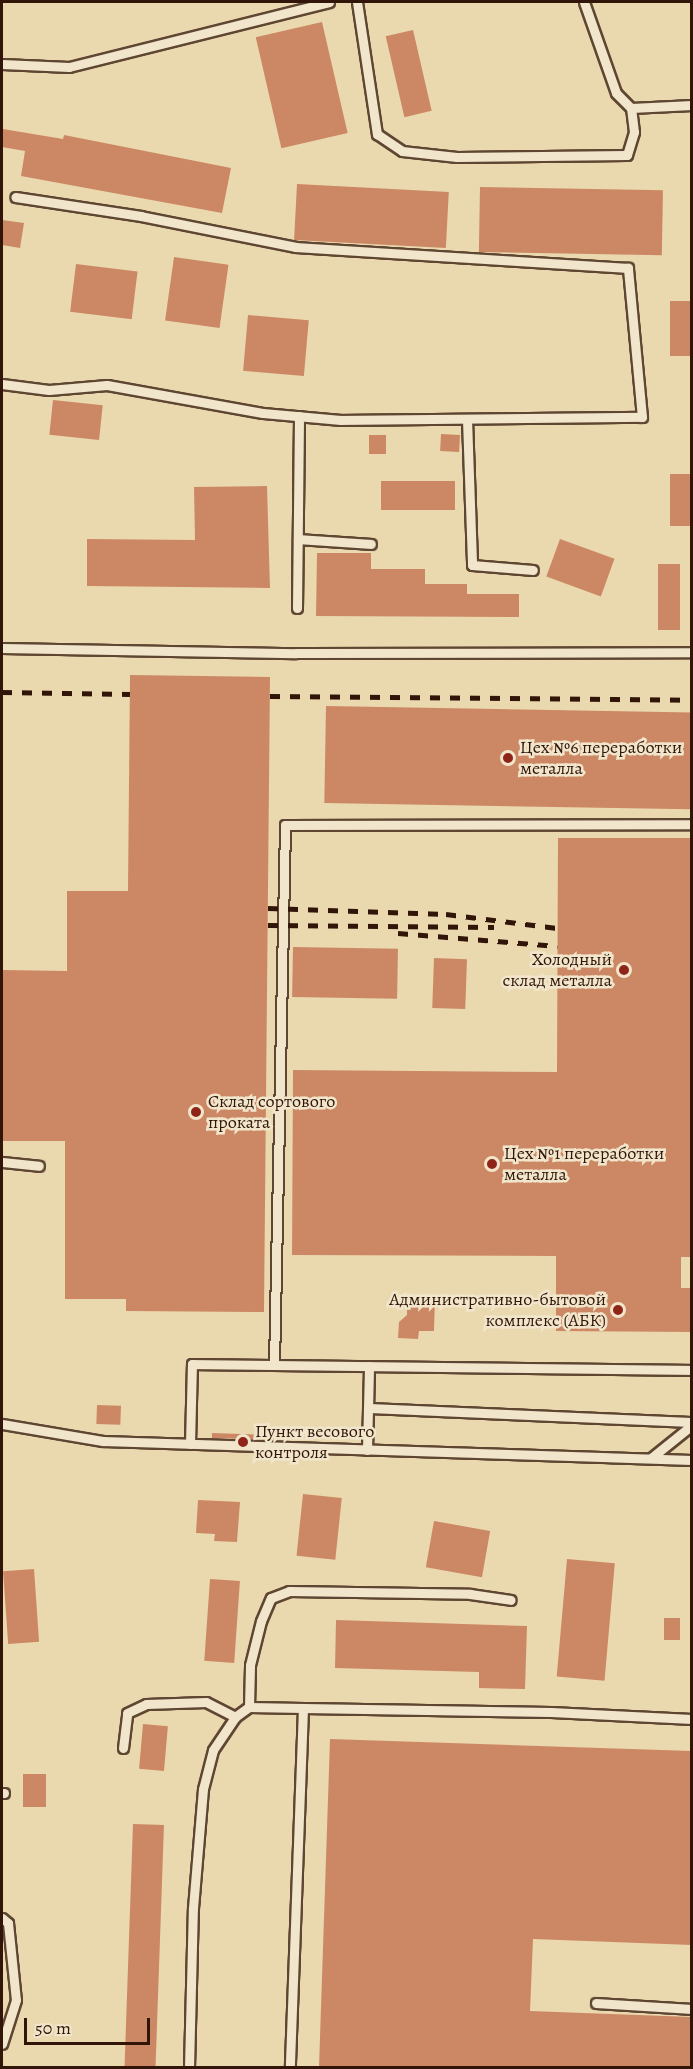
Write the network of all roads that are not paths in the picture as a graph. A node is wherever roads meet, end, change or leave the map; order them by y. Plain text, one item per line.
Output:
1 (329, 2) edge
2 (357, 2) edge
3 (584, 2) edge
4 (2, 64) edge
5 (692, 105) edge
6 (631, 108) junction
7 (15, 197) dead end
8 (2, 384) edge
9 (299, 416) junction
10 (467, 419) junction
11 (298, 539) junction
12 (371, 544) dead end
13 (533, 570) dead end
14 (297, 608) dead end
15 (2, 648) edge
16 (692, 652) edge
17 (692, 824) edge
18 (2, 1162) edge
19 (39, 1166) dead end
20 (274, 1365) junction
21 (369, 1366) junction
22 (692, 1370) edge
23 (368, 1408) junction
24 (2, 1424) edge
25 (692, 1424) edge
26 (190, 1444) junction
27 (367, 1450) junction
28 (651, 1458) junction
29 (692, 1460) edge
30 (510, 1600) dead end
31 (249, 1707) junction
32 (303, 1708) junction
33 (235, 1717) junction
34 (692, 1719) edge
35 (123, 1748) dead end
36 (2, 1918) edge
37 (596, 2003) dead end
38 (692, 2008) edge
39 (2, 2044) edge
40 (189, 2067) edge
41 (290, 2067) edge

1 - 4 lane
2 - 6 lane
3 - 6 lane
5 - 6 lane
7 - 10 lane
8 - 9 lane
9 - 10 lane
9 - 11 lane
10 - 13 lane
11 - 12 lane
11 - 14 lane
15 - 16 lane
17 - 20 lane
18 - 19 lane
20 - 21 lane
20 - 26 lane
21 - 22 lane
21 - 23 lane
23 - 25 lane
23 - 27 lane
24 - 26 lane
25 - 28 lane
26 - 27 lane
27 - 28 lane
28 - 29 lane
30 - 31 lane
31 - 32 lane
31 - 33 lane
32 - 34 lane
32 - 41 lane
33 - 35 lane
33 - 40 lane
36 - 39 lane
37 - 38 lane

